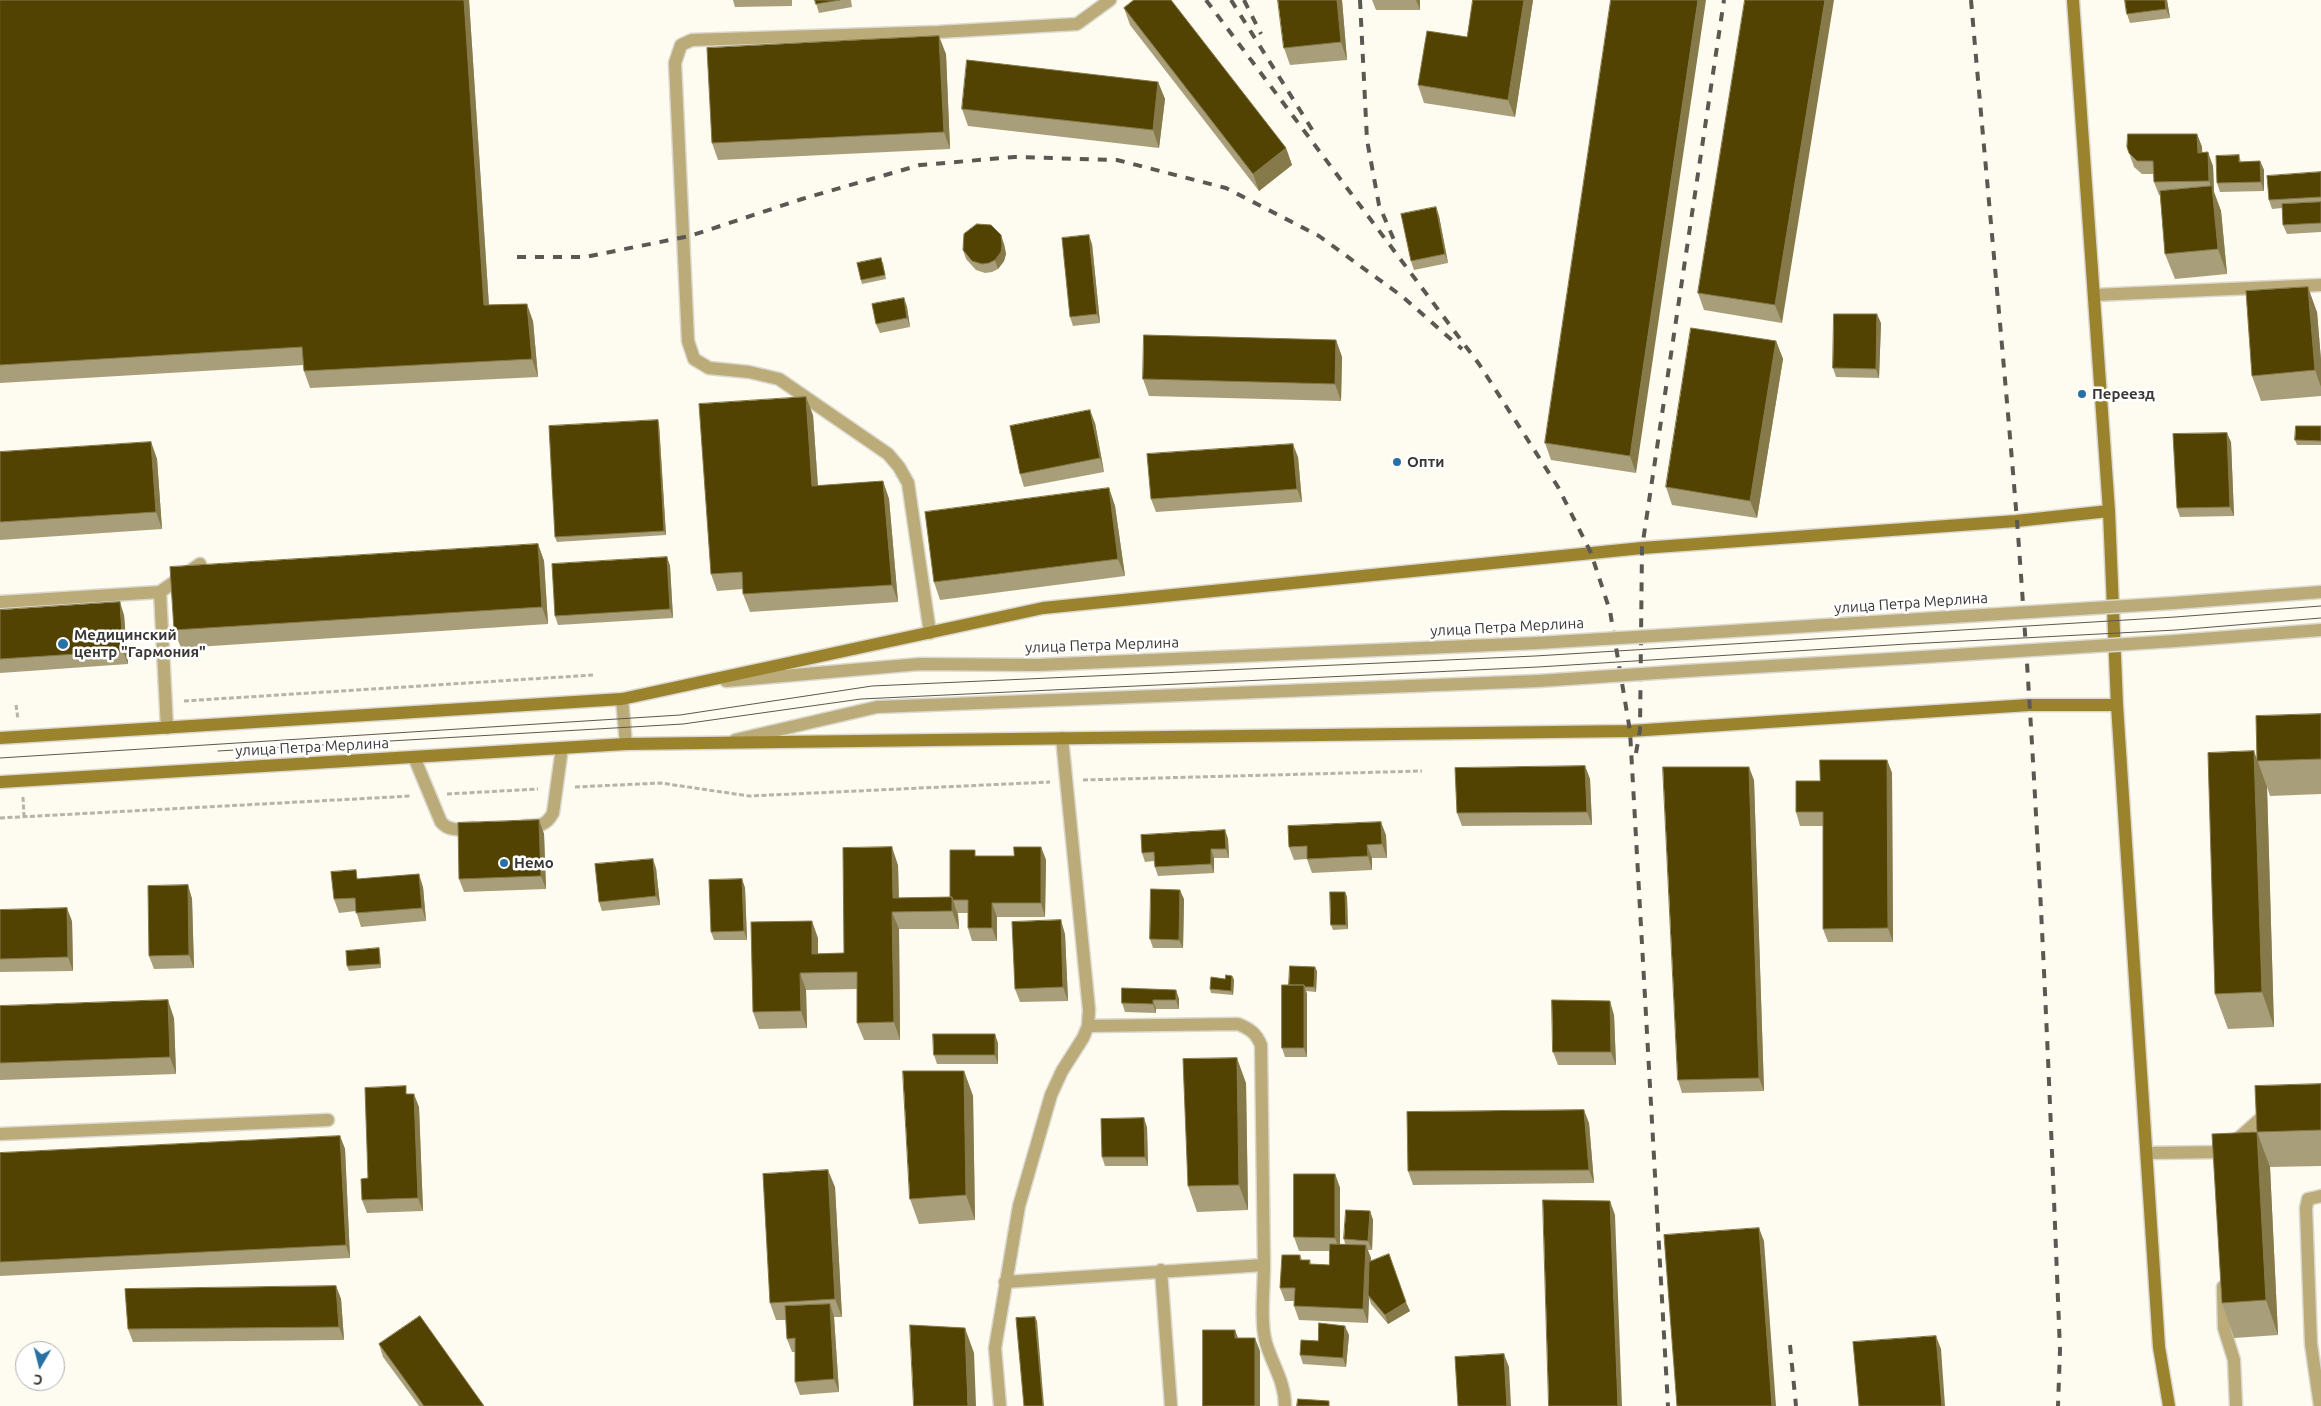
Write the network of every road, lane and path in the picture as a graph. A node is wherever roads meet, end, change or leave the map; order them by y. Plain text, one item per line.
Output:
1 (1110, 0) edge
2 (2073, 0) edge
3 (2321, 285) edge
4 (2094, 295) junction
5 (2109, 511) junction
6 (200, 564) edge
7 (160, 592) junction
8 (2321, 592) edge
9 (0, 602) edge
10 (2321, 630) edge
11 (930, 633) junction
12 (592, 675) dead end
13 (694, 684) junction
14 (166, 694) junction
15 (622, 699) junction
16 (2117, 705) junction
17 (167, 728) junction
18 (0, 738) edge
19 (1062, 738) junction
20 (722, 743) junction
21 (626, 744) junction
22 (562, 748) junction
23 (414, 757) junction
24 (1422, 770) dead end
25 (1066, 781) junction
26 (0, 782) edge
27 (556, 788) junction
28 (430, 795) junction
29 (0, 818) edge
30 (512, 827) edge
31 (482, 828) edge
32 (1088, 1026) junction
33 (2277, 1103) edge
34 (328, 1120) dead end
35 (0, 1134) edge
36 (2147, 1153) junction
37 (2321, 1196) edge
38 (1264, 1265) junction
39 (1160, 1270) junction
40 (2223, 1270) edge
41 (1005, 1282) junction
42 (2316, 1328) edge
43 (1000, 1406) edge
44 (1170, 1406) edge
45 (1285, 1406) edge
46 (2169, 1406) edge
47 (2236, 1406) edge
48 (2320, 1406) edge

1 - 11 street
2 - 4 main road
3 - 4 street
4 - 5 main road
5 - 11 main road, улица Петра Мерлина
5 - 16 main road
6 - 7 street
7 - 9 street
7 - 14 street
8 - 13 street, улица Петра Мерлина, bridge
10 - 20 street, улица Петра Мерлина, bridge
11 - 13 main road, улица Петра Мерлина
12 - 14 path
13 - 15 main road, улица Петра Мерлина
14 - 17 street
15 - 17 main road, улица Петра Мерлина
15 - 21 street
16 - 19 main road, улица Петра Мерлина
16 - 36 main road
17 - 18 main road, улица Петра Мерлина
19 - 20 main road, улица Петра Мерлина
19 - 25 street
20 - 21 main road, улица Петра Мерлина
21 - 22 main road, улица Петра Мерлина
22 - 23 main road, улица Петра Мерлина
22 - 27 street
23 - 26 main road, улица Петра Мерлина
23 - 28 street
24 - 25 path
25 - 27 path
25 - 32 street
27 - 28 path
27 - 30 street
28 - 29 path
28 - 31 street
32 - 38 street
32 - 41 street
33 - 36 street
34 - 35 street
36 - 46 main road
37 - 42 street
38 - 39 street
38 - 45 street
39 - 41 street
39 - 44 street
40 - 47 street
41 - 43 street
42 - 48 street

